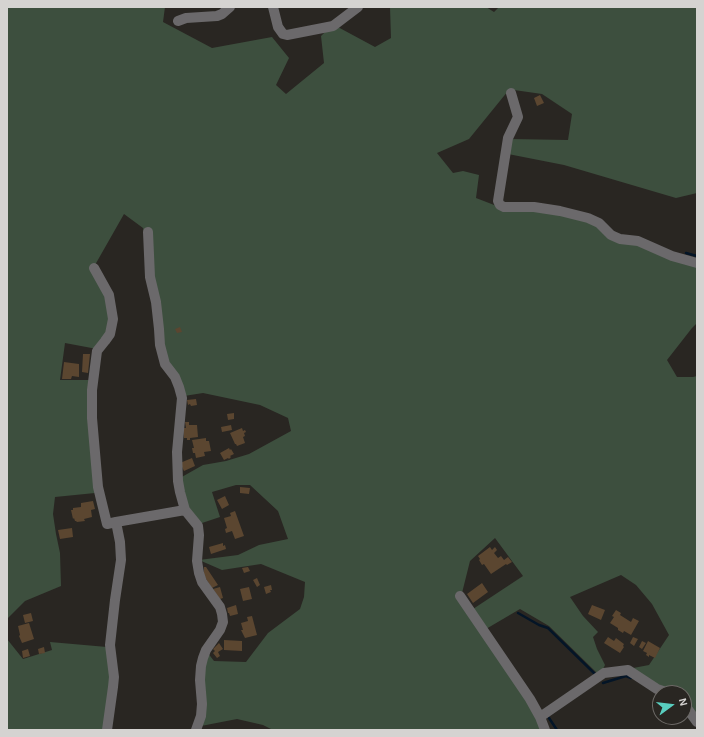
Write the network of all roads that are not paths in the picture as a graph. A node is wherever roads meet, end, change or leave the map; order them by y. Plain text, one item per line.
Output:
1 (230, 7) edge
2 (273, 7) edge
3 (358, 7) edge
4 (178, 21) dead end
5 (511, 93) dead end
6 (148, 232) dead end
7 (697, 263) edge
8 (94, 268) dead end
9 (185, 510) junction
10 (116, 522) junction
11 (460, 596) dead end
12 (652, 686) edge
13 (540, 717) junction
14 (107, 730) edge
15 (196, 730) edge
16 (545, 730) edge

1 - 4 street
2 - 3 street
5 - 7 street
6 - 9 street
8 - 10 street
9 - 10 street
9 - 15 street
10 - 14 street
11 - 13 street
12 - 13 street
13 - 16 street

